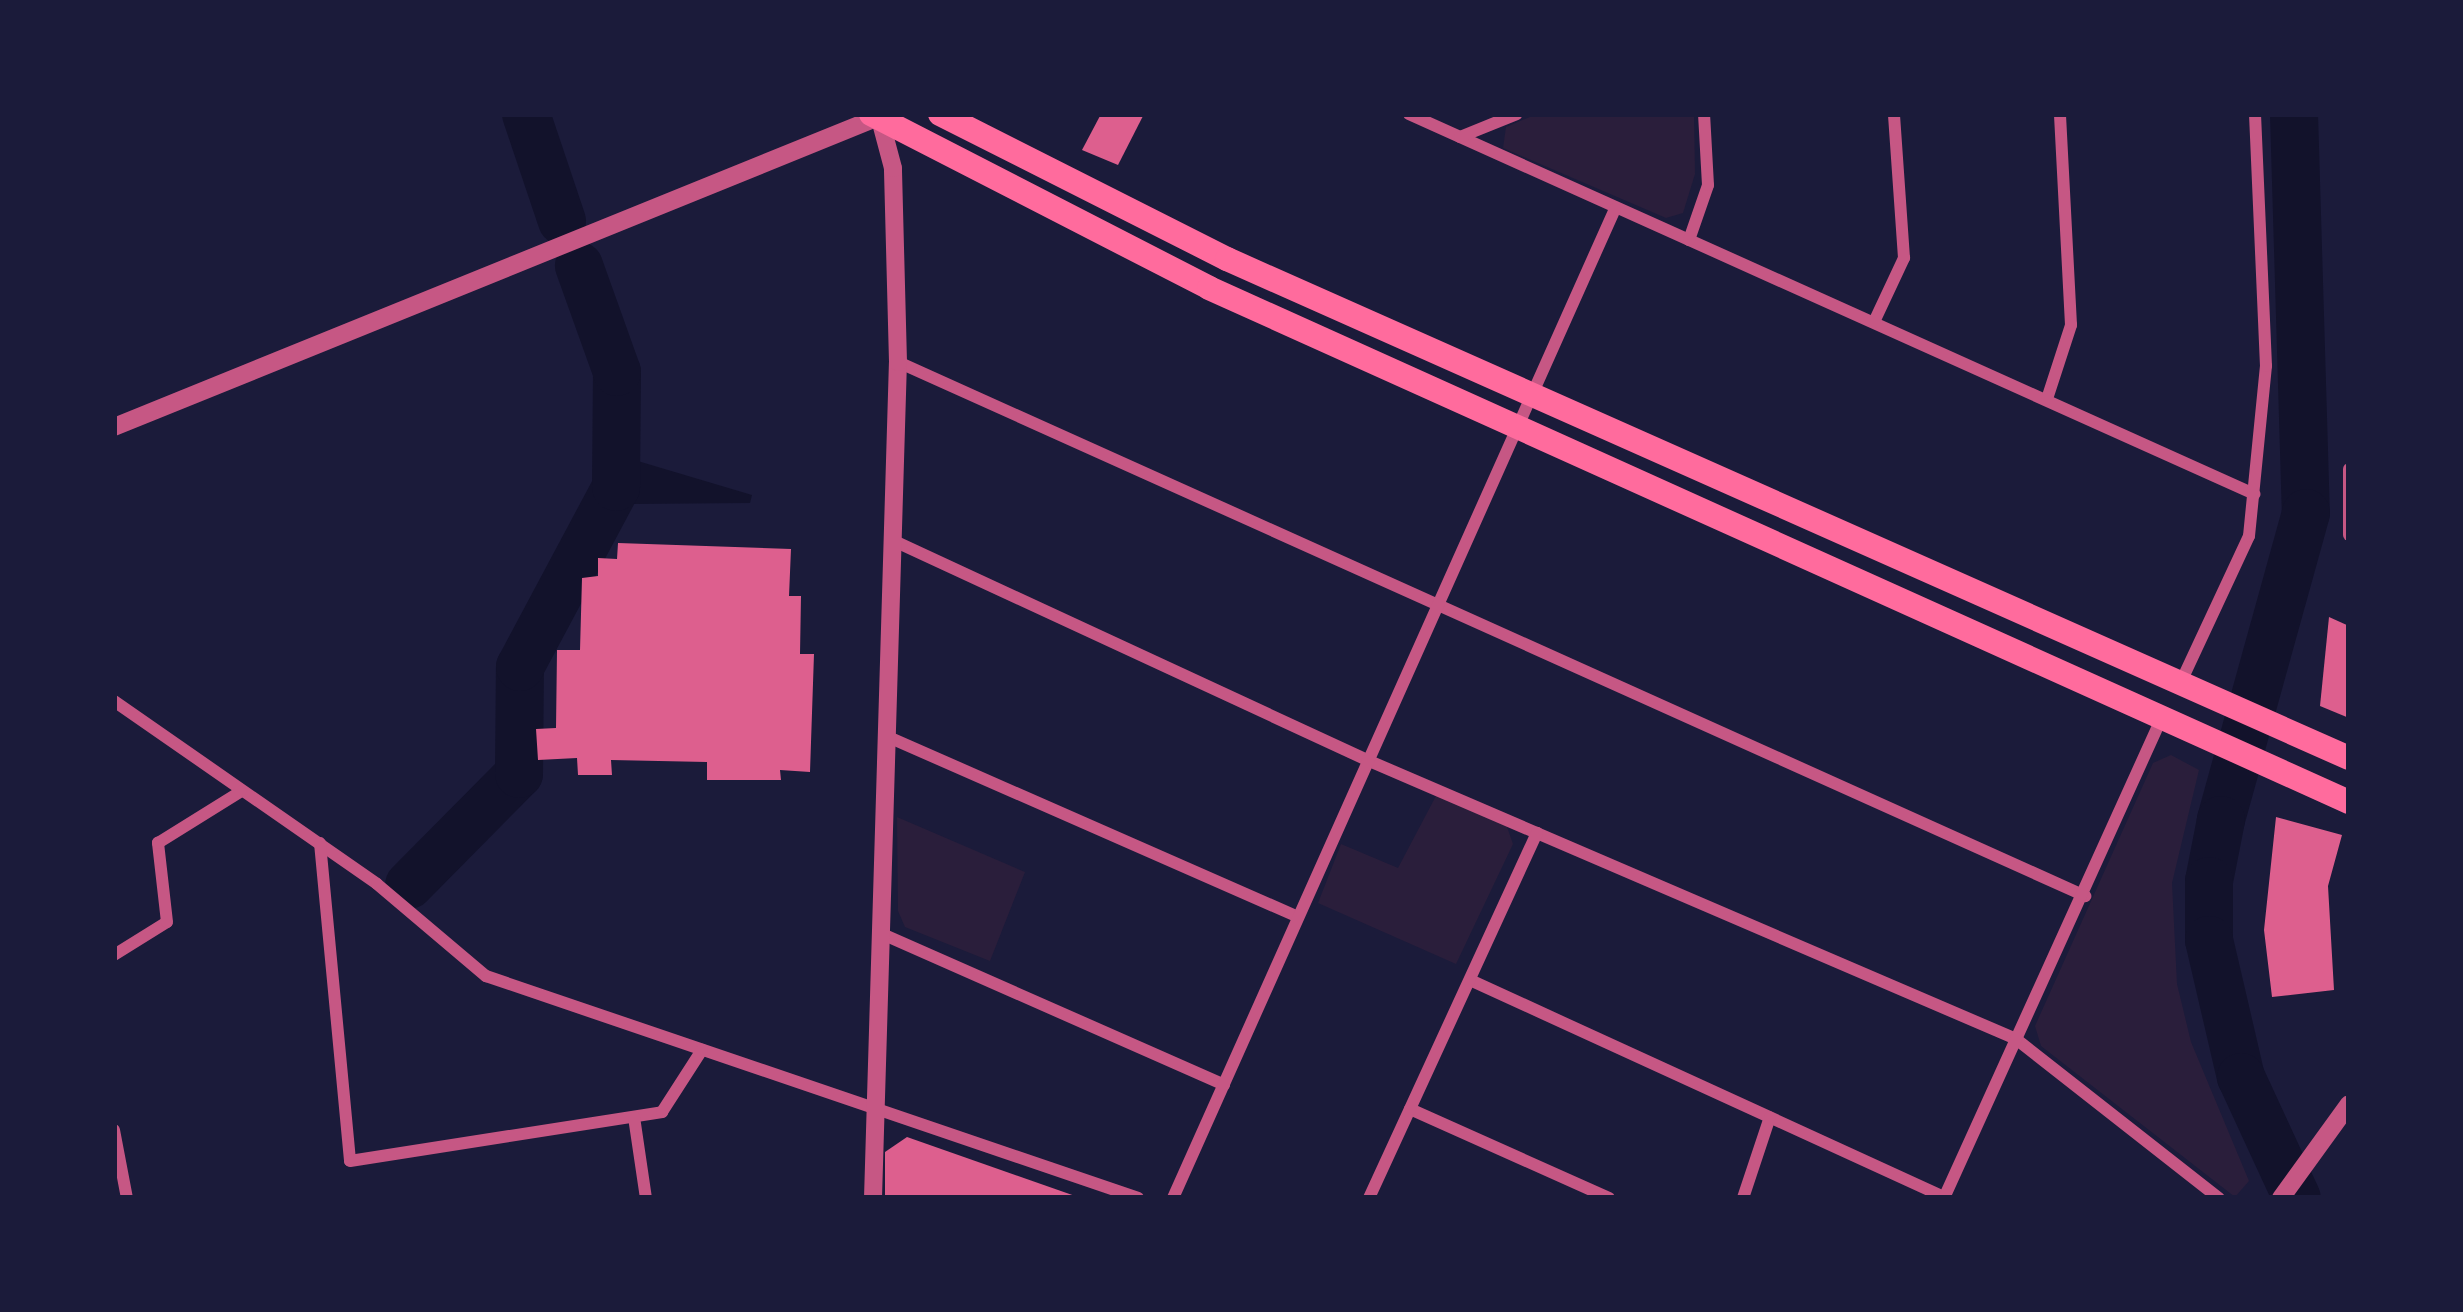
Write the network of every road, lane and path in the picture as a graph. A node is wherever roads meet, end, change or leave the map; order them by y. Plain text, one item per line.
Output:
1 (940, 114) edge
2 (1408, 114) edge
3 (1517, 114) edge
4 (1704, 114) edge
5 (1894, 114) edge
6 (2060, 114) edge
7 (2255, 114) edge
8 (879, 116) edge
9 (1460, 137) junction
10 (1615, 209) junction
11 (1689, 240) junction
12 (1874, 322) junction
13 (898, 362) junction
14 (1532, 394) junction
15 (2048, 399) junction
16 (114, 427) edge
17 (1518, 430) junction
18 (2349, 469) edge
19 (2254, 494) junction
20 (2349, 535) edge
21 (892, 540) junction
22 (1436, 606) junction
23 (2180, 684) junction
24 (114, 701) edge
25 (2163, 714) junction
26 (886, 736) junction
27 (2349, 758) edge
28 (1367, 760) junction
29 (240, 792) junction
30 (2349, 802) edge
31 (1538, 833) junction
32 (320, 843) junction
33 (2085, 896) junction
34 (1298, 917) junction
35 (880, 933) junction
36 (114, 955) edge
37 (1470, 980) junction
38 (2016, 1039) junction
39 (702, 1050) junction
40 (1224, 1084) junction
41 (2349, 1104) edge
42 (1410, 1109) junction
43 (875, 1110) junction
44 (634, 1117) junction
45 (1770, 1117) junction
46 (114, 1130) edge
47 (128, 1198) edge
48 (646, 1198) edge
49 (873, 1198) edge
50 (1138, 1198) edge
51 (1173, 1198) edge
52 (1369, 1198) edge
53 (1609, 1198) edge
54 (1743, 1198) edge
55 (1944, 1198) edge
56 (2219, 1198) edge
57 (2281, 1198) edge

1 - 14 main road
2 - 9 street
3 - 9 street
4 - 11 street
5 - 12 street
6 - 15 street
7 - 19 street
8 - 13 street
8 - 16 street
8 - 17 main road
9 - 10 street
10 - 11 street
10 - 14 street
11 - 12 street
12 - 15 street
13 - 21 street
13 - 22 street
14 - 17 street
14 - 23 main road
15 - 19 street
17 - 22 street
17 - 25 main road
18 - 20 street
19 - 23 street
21 - 26 street
21 - 28 street
22 - 28 street
22 - 33 street
23 - 27 main road
24 - 29 street
25 - 30 main road
25 - 33 street
26 - 34 street
26 - 35 street
28 - 31 street
28 - 34 street
29 - 32 street
29 - 36 street
31 - 37 street
31 - 38 street
32 - 39 street
32 - 44 street
33 - 38 street
34 - 40 street
35 - 40 street
35 - 43 street
37 - 42 street
37 - 45 street
38 - 55 street
38 - 56 street
39 - 43 street
39 - 44 street
40 - 51 street
41 - 57 street
42 - 52 street
42 - 53 street
43 - 49 street
43 - 50 street
44 - 48 street
45 - 54 street
45 - 55 street
46 - 47 street

